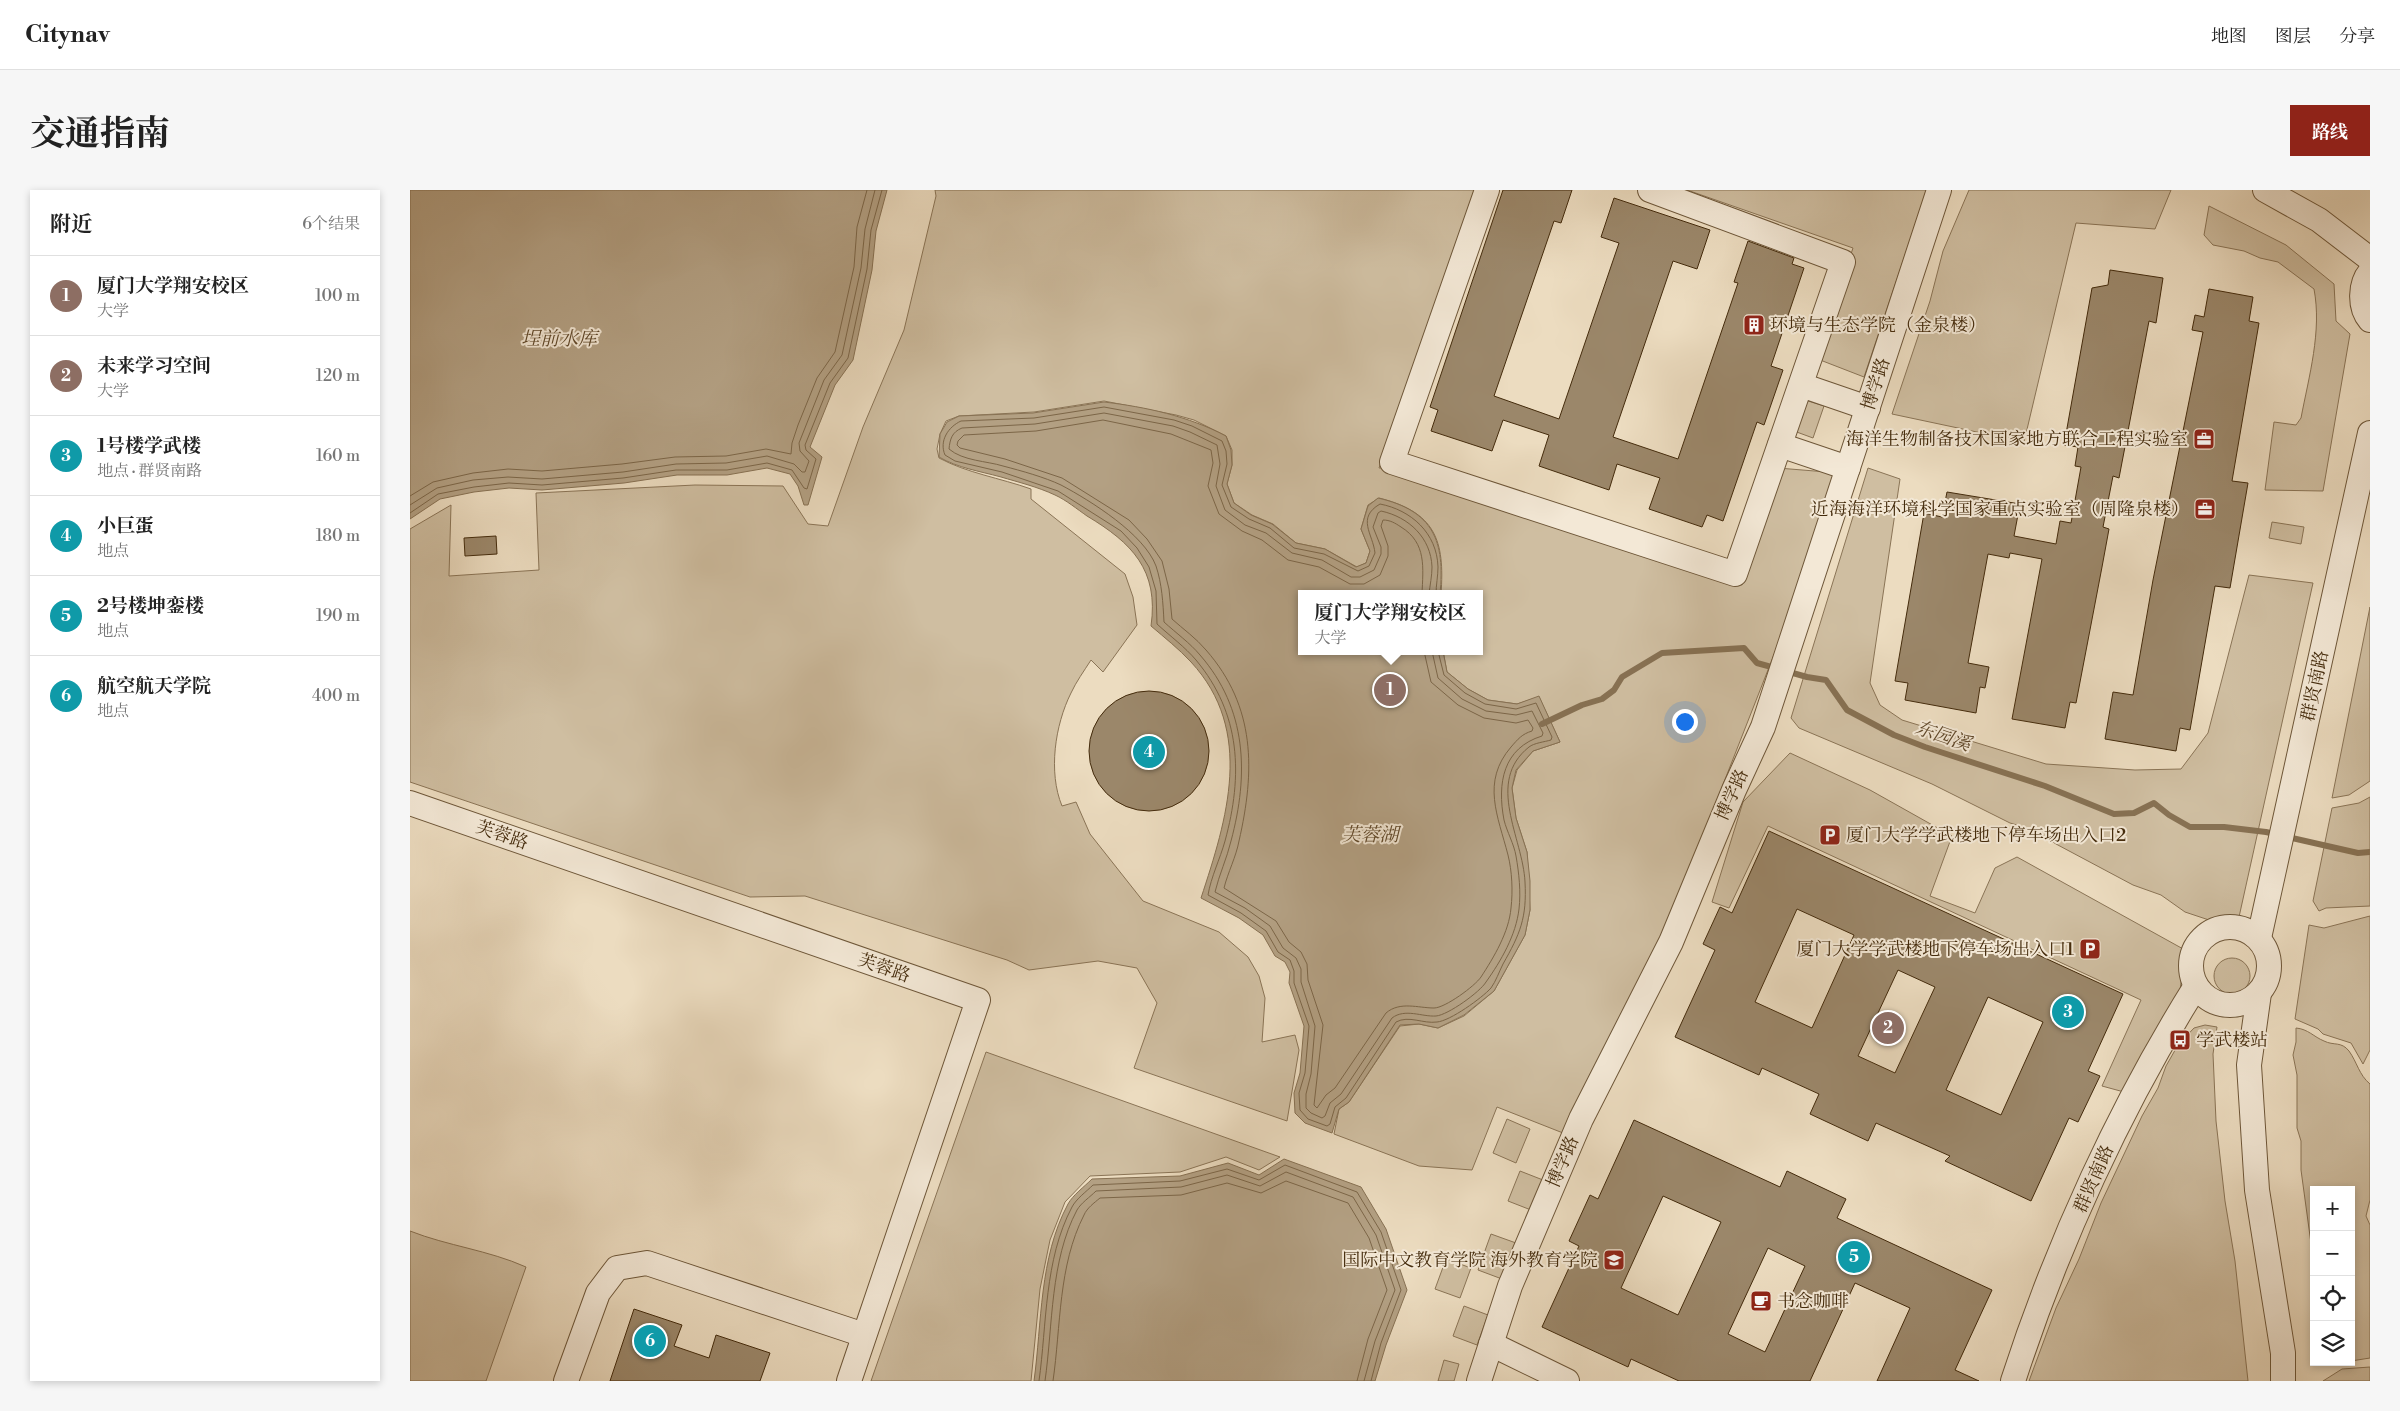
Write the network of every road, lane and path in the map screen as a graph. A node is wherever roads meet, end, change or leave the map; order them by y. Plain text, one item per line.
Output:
1 (1487, 190) edge
2 (1939, 190) edge
3 (2265, 190) edge
4 (1664, 192) edge
5 (2370, 258) edge
6 (2370, 272) edge
7 (2370, 320) edge
8 (1801, 385) junction
9 (1868, 408) junction
10 (2370, 433) edge
11 (1780, 445) junction
12 (1848, 468) junction
13 (410, 804) edge
14 (2259, 938) junction
15 (2196, 986) junction
16 (2259, 993) junction
17 (864, 1335) junction
18 (1491, 1344) junction
19 (566, 1381) edge
20 (849, 1381) edge
21 (1479, 1381) edge
22 (1567, 1381) edge
23 (2013, 1381) edge
24 (2283, 1381) edge

1 - 11 street
2 - 9 street, 博学路
3 - 5 street
4 - 8 street
6 - 7 street
8 - 9 street
8 - 11 street
9 - 12 street, 博学路
10 - 14 street, 群贤南路
11 - 12 street
12 - 18 street, 博学路
13 - 17 street, 芙蓉路
14 - 15 street
14 - 16 street
15 - 16 street
15 - 23 street, 群贤南路
16 - 24 street
17 - 19 street
17 - 20 street, 芙蓉路
18 - 21 street, 博学路
18 - 22 street

